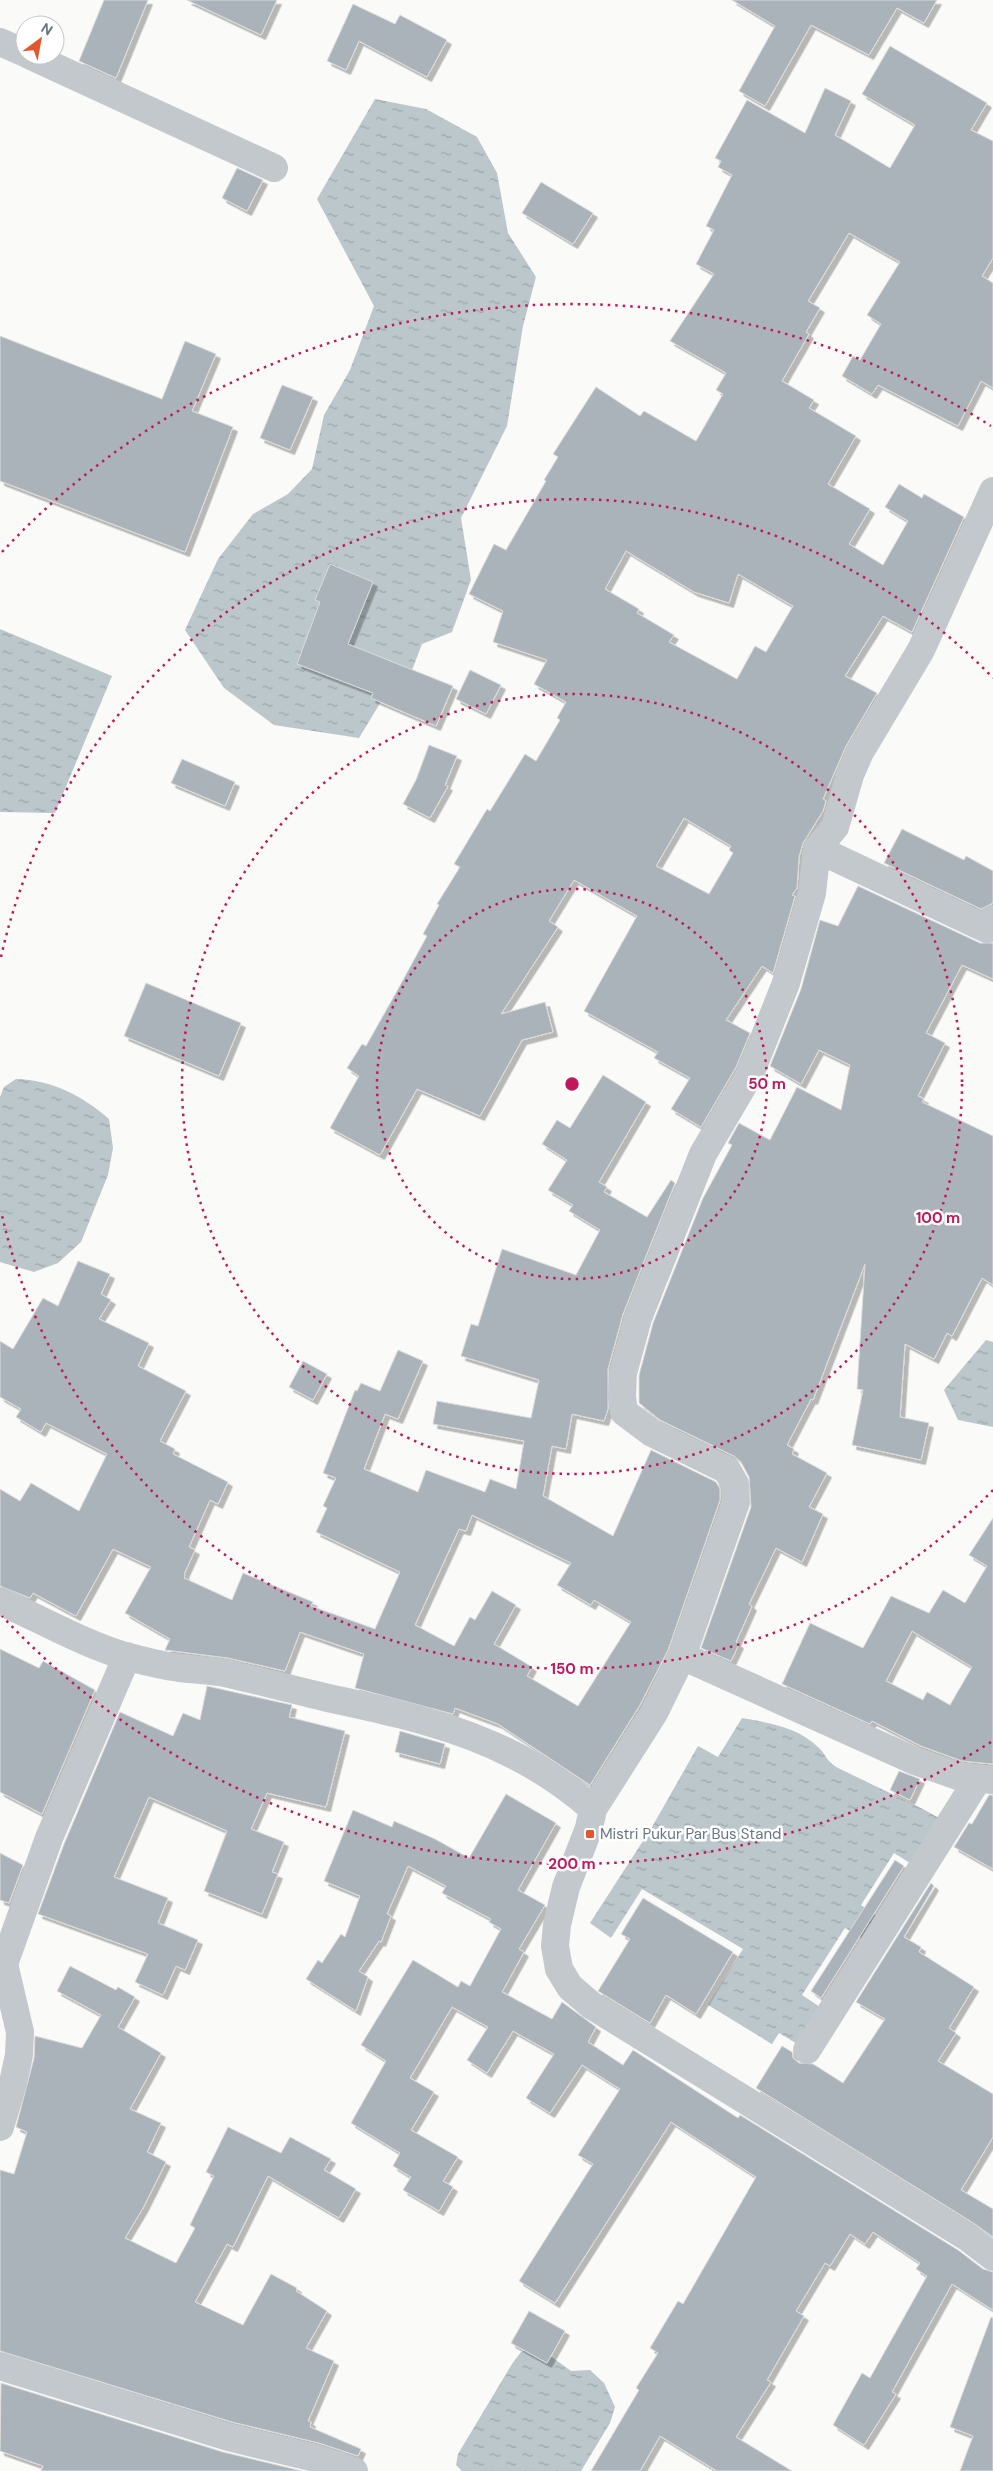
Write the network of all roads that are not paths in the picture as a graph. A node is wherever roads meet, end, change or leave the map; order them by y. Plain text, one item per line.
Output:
1 (0, 42) edge
2 (15, 49) edge
3 (51, 65) edge
4 (274, 168) dead end
5 (993, 491) edge
6 (817, 849) junction
7 (993, 919) edge
8 (0, 1601) edge
9 (126, 1656) junction
10 (682, 1656) junction
11 (985, 1780) edge
12 (593, 1810) junction
13 (807, 2050) dead end
14 (0, 2127) edge
15 (993, 2257) edge
16 (0, 2366) edge
17 (354, 2471) edge

1 - 2 street
3 - 4 street
5 - 6 street
6 - 7 street
6 - 10 street
8 - 9 street
9 - 12 street
9 - 14 street
10 - 11 street
10 - 12 street
11 - 13 street
12 - 15 street
16 - 17 street

